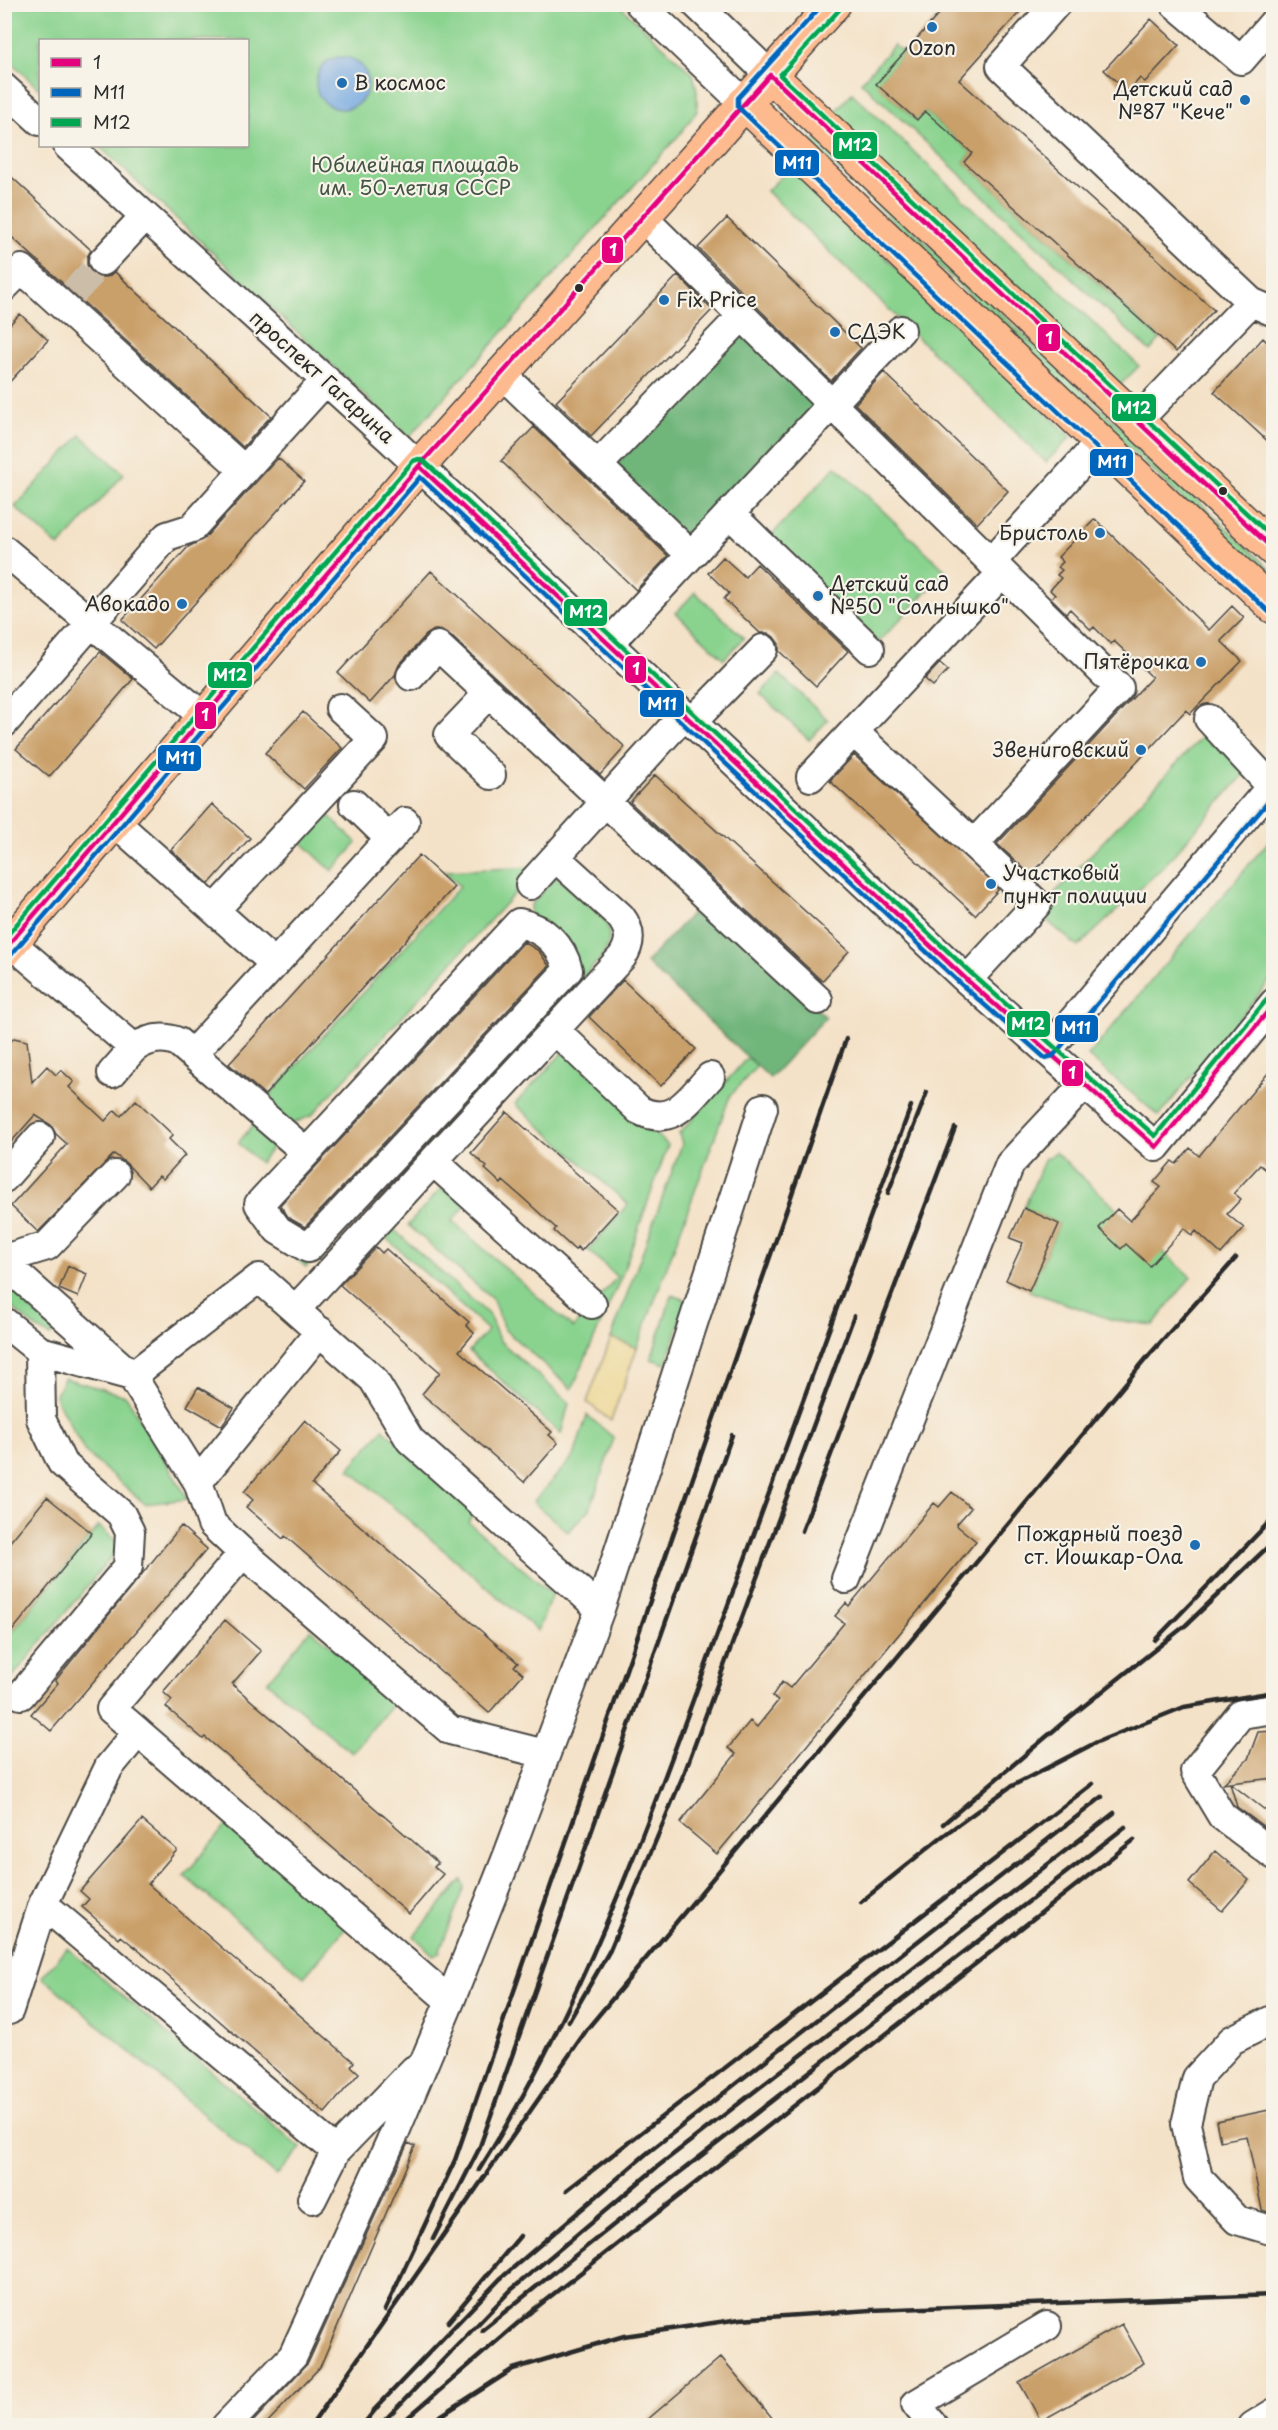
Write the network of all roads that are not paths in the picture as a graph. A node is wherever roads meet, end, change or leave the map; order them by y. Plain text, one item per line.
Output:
1 (640, 4) edge
2 (696, 4) edge
3 (834, 4) edge
4 (1056, 4) edge
5 (1175, 4) edge
6 (1274, 22) edge
7 (770, 75) junction
8 (4, 88) edge
9 (744, 103) junction
10 (39, 120) edge
11 (69, 147) edge
12 (146, 216) junction
13 (642, 217) junction
14 (103, 261) tunnel mouth
15 (14, 278) edge
16 (1262, 307) edge
17 (742, 316) junction
18 (901, 330) dead end
19 (502, 374) junction
20 (326, 380) junction
21 (832, 405) junction
22 (1137, 421) junction
23 (1101, 442) junction
24 (597, 465) junction
25 (419, 466) junction
26 (244, 470) junction
27 (730, 514) junction
28 (4, 550) edge
29 (1274, 550) edge
30 (691, 555) junction
31 (996, 568) junction
32 (1274, 607) edge
33 (91, 622) junction
34 (609, 643) junction
35 (763, 649) dead end
36 (870, 649) dead end
37 (411, 676) dead end
38 (489, 693) junction
39 (340, 708) dead end
40 (204, 717) junction
41 (688, 718) junction
42 (1209, 719) dead end
43 (4, 723) edge
44 (854, 732) junction
45 (491, 775) dead end
46 (812, 777) dead end
47 (1272, 785) edge
48 (606, 802) junction
49 (354, 804) dead end
50 (115, 822) junction
51 (974, 844) junction
52 (556, 858) junction
53 (530, 885) dead end
54 (215, 910) junction
55 (8, 947) edge
56 (275, 964) junction
57 (967, 980) junction
58 (818, 1000) dead end
59 (1271, 1010) edge
60 (555, 1030) junction
61 (134, 1048) junction
62 (1047, 1051) junction
63 (192, 1054) junction
64 (112, 1072) dead end
65 (710, 1077) dead end
66 (1085, 1084) junction
67 (763, 1108) dead end
68 (40, 1137) dead end
69 (306, 1152) junction
70 (433, 1161) junction
71 (115, 1175) dead end
72 (4, 1178) edge
73 (4, 1261) edge
74 (592, 1304) dead end
75 (296, 1310) junction
76 (4, 1322) edge
77 (320, 1331) junction
78 (40, 1351) junction
79 (132, 1376) junction
80 (198, 1482) junction
81 (243, 1553) junction
82 (846, 1579) dead end
83 (600, 1609) junction
84 (21, 1695) dead end
85 (1274, 1709) edge
86 (138, 1732) junction
87 (545, 1754) junction
88 (1274, 1855) edge
89 (44, 1904) junction
90 (450, 2001) junction
91 (9, 2010) dead end
92 (1274, 2019) edge
93 (426, 2057) junction
94 (336, 2151) junction
95 (312, 2199) dead end
96 (1274, 2231) edge
97 (1047, 2326) dead end
98 (1274, 2413) edge
99 (226, 2426) edge
100 (934, 2426) edge
101 (1253, 2426) edge

1 - 9 street
2 - 7 street
3 - 7 main road
4 - 16 street
5 - 6 street
7 - 9 main road
7 - 22 main road
8 - 10 street
9 - 13 main road
9 - 23 main road
11 - 12 street, проспект Гагарина
12 - 14 street
12 - 20 street, проспект Гагарина
13 - 17 street
13 - 19 main road
15 - 26 street
16 - 22 street
17 - 21 street
17 - 24 street
18 - 21 street
19 - 24 street
19 - 25 main road
20 - 25 street, проспект Гагарина
20 - 26 street
21 - 27 street
21 - 31 street
22 - 29 main road
23 - 31 street
23 - 32 main road
24 - 30 street
25 - 34 street, проспект Гагарина
25 - 40 main road
26 - 33 street
27 - 30 street
27 - 36 street
28 - 33 street
30 - 34 street
31 - 44 street
31 - 51 street
33 - 40 street
33 - 43 street
34 - 41 street, проспект Гагарина
35 - 41 street
37 - 38 street
38 - 45 street
38 - 48 street
39 - 54 street
40 - 50 main road
41 - 48 street
41 - 57 street, проспект Гагарина
42 - 47 street
44 - 46 street
44 - 51 street
47 - 62 street
48 - 52 street
48 - 58 street
49 - 56 street
50 - 54 street
50 - 55 main road
51 - 57 street
52 - 53 street
52 - 60 street
54 - 56 street
55 - 61 street
56 - 63 street
57 - 62 street, проспект Гагарина
59 - 66 street, проспект Гагарина
60 - 65 street
60 - 70 street
61 - 63 street
61 - 64 street
62 - 66 street, проспект Гагарина
63 - 69 street
66 - 82 street
67 - 83 street
68 - 72 street
69 - 69 street
70 - 74 street
70 - 75 street
71 - 73 street
73 - 79 street
75 - 77 street
75 - 79 street
76 - 78 street
77 - 80 street
77 - 83 street
78 - 79 street
78 - 84 street
79 - 80 street
80 - 81 street
81 - 86 street
81 - 87 street
83 - 87 street
85 - 88 street
86 - 89 street
86 - 90 street
87 - 90 street
89 - 91 street
89 - 94 street
90 - 93 street
92 - 96 street
93 - 94 street
93 - 99 street
94 - 95 street
97 - 100 street
98 - 101 street

